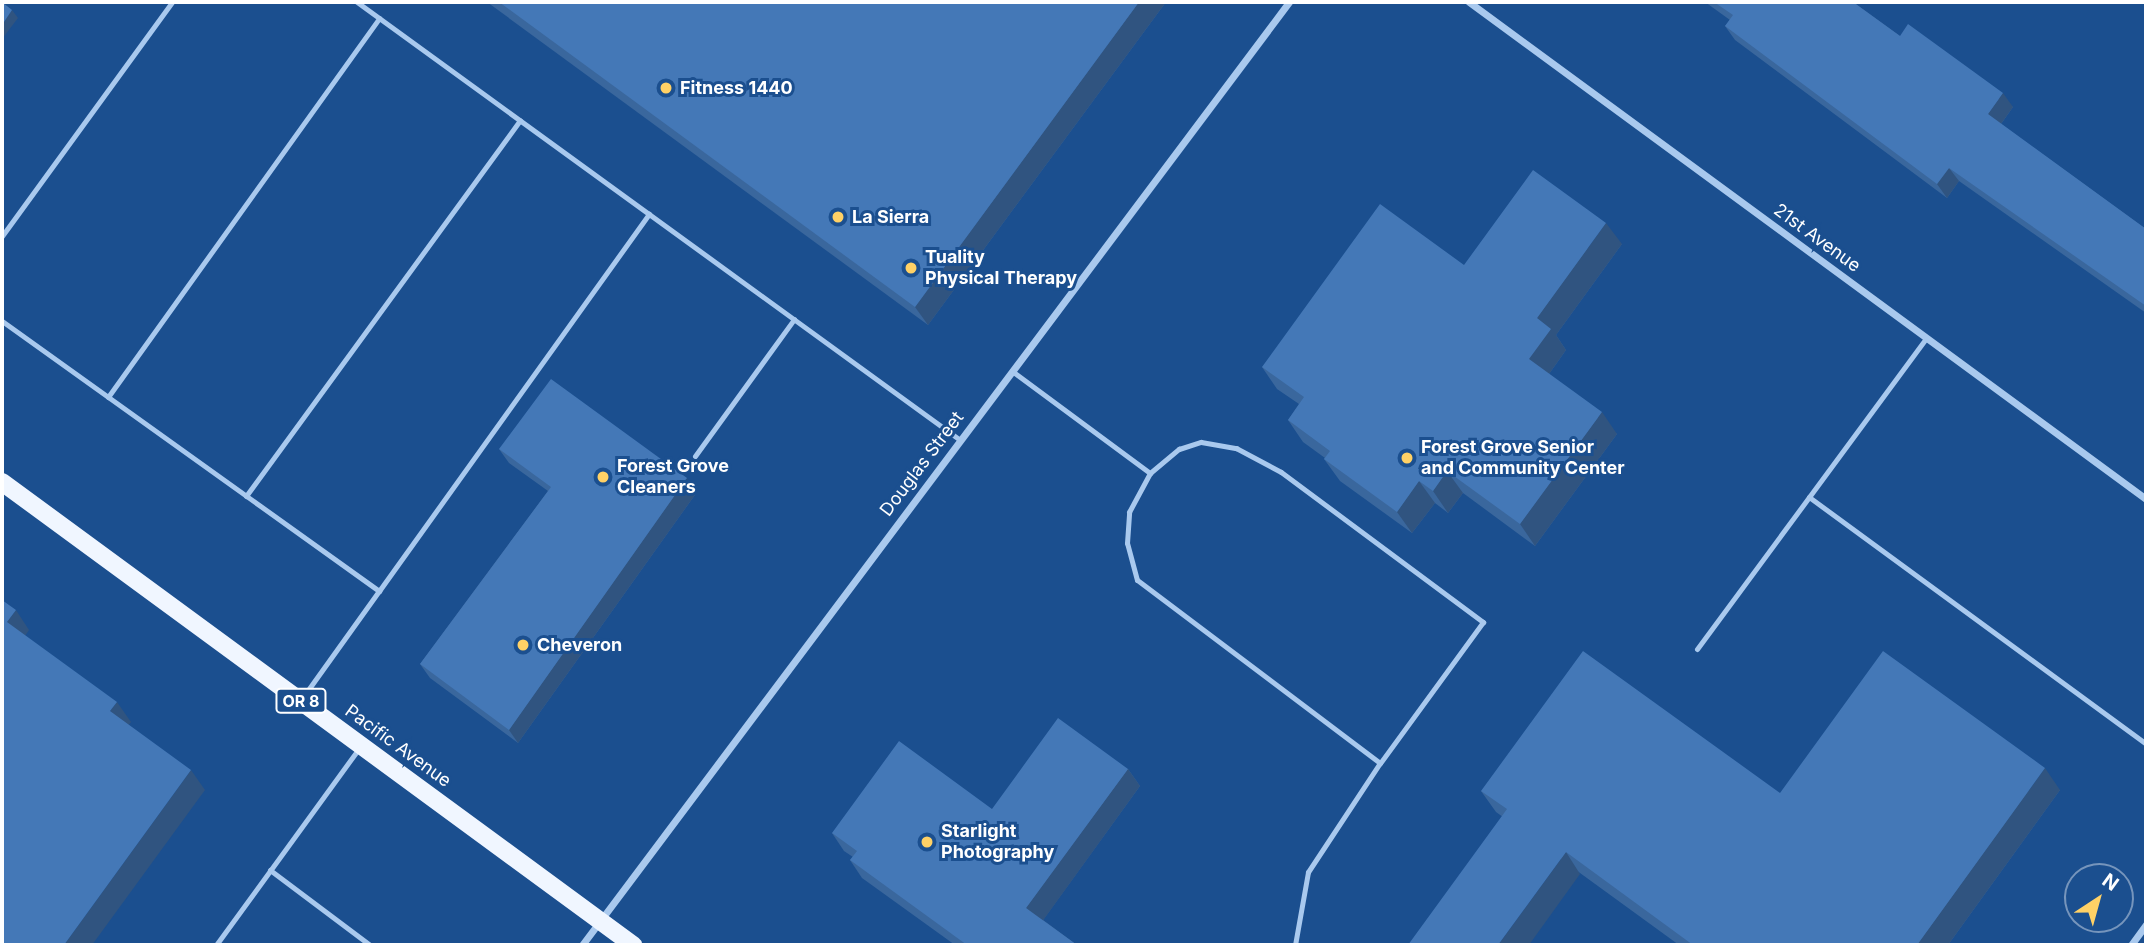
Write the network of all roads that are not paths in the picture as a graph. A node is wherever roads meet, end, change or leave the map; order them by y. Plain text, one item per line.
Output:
1 (172, 2) edge
2 (357, 2) edge
3 (1289, 2) edge
4 (1469, 2) edge
5 (379, 18) junction
6 (520, 120) junction
7 (649, 214) junction
8 (2, 236) edge
9 (794, 319) junction
10 (2, 321) edge
11 (1926, 338) junction
12 (1012, 371) junction
13 (108, 397) junction
14 (960, 440) junction
15 (695, 456) dead end
16 (1150, 473) junction
17 (2, 482) edge
18 (246, 496) junction
19 (1810, 497) junction
20 (2146, 499) edge
21 (379, 591) junction
22 (1697, 649) dead end
23 (300, 701) junction
24 (2146, 744) edge
25 (361, 745) junction
26 (1380, 763) junction
27 (271, 870) junction
28 (599, 921) junction
29 (2146, 924) edge
30 (216, 945) edge
31 (370, 945) edge
32 (582, 945) edge
33 (633, 945) edge
34 (1296, 945) edge
35 (2131, 945) edge

1 - 8 lane
2 - 5 lane
3 - 12 street, Douglas Street
4 - 11 street, 21st Avenue
5 - 6 lane
5 - 13 lane
6 - 7 lane
6 - 18 lane
7 - 9 lane
7 - 21 lane
9 - 14 lane
9 - 15 lane
10 - 13 lane
11 - 19 lane
11 - 20 street, 21st Avenue
12 - 14 street, Douglas Street
12 - 16 lane
13 - 18 lane
14 - 28 street, Douglas Street
16 - 26 lane
16 - 26 lane
17 - 23 main road, Pacific Avenue / OR 8
18 - 21 lane
19 - 22 lane
19 - 24 lane
21 - 23 lane
23 - 25 main road, Pacific Avenue / OR 8
25 - 27 lane
25 - 28 main road, Pacific Avenue / OR 8
26 - 34 lane
27 - 30 lane
27 - 31 lane
28 - 32 street, Douglas Street
28 - 33 main road, Pacific Avenue / OR 8
29 - 35 street

